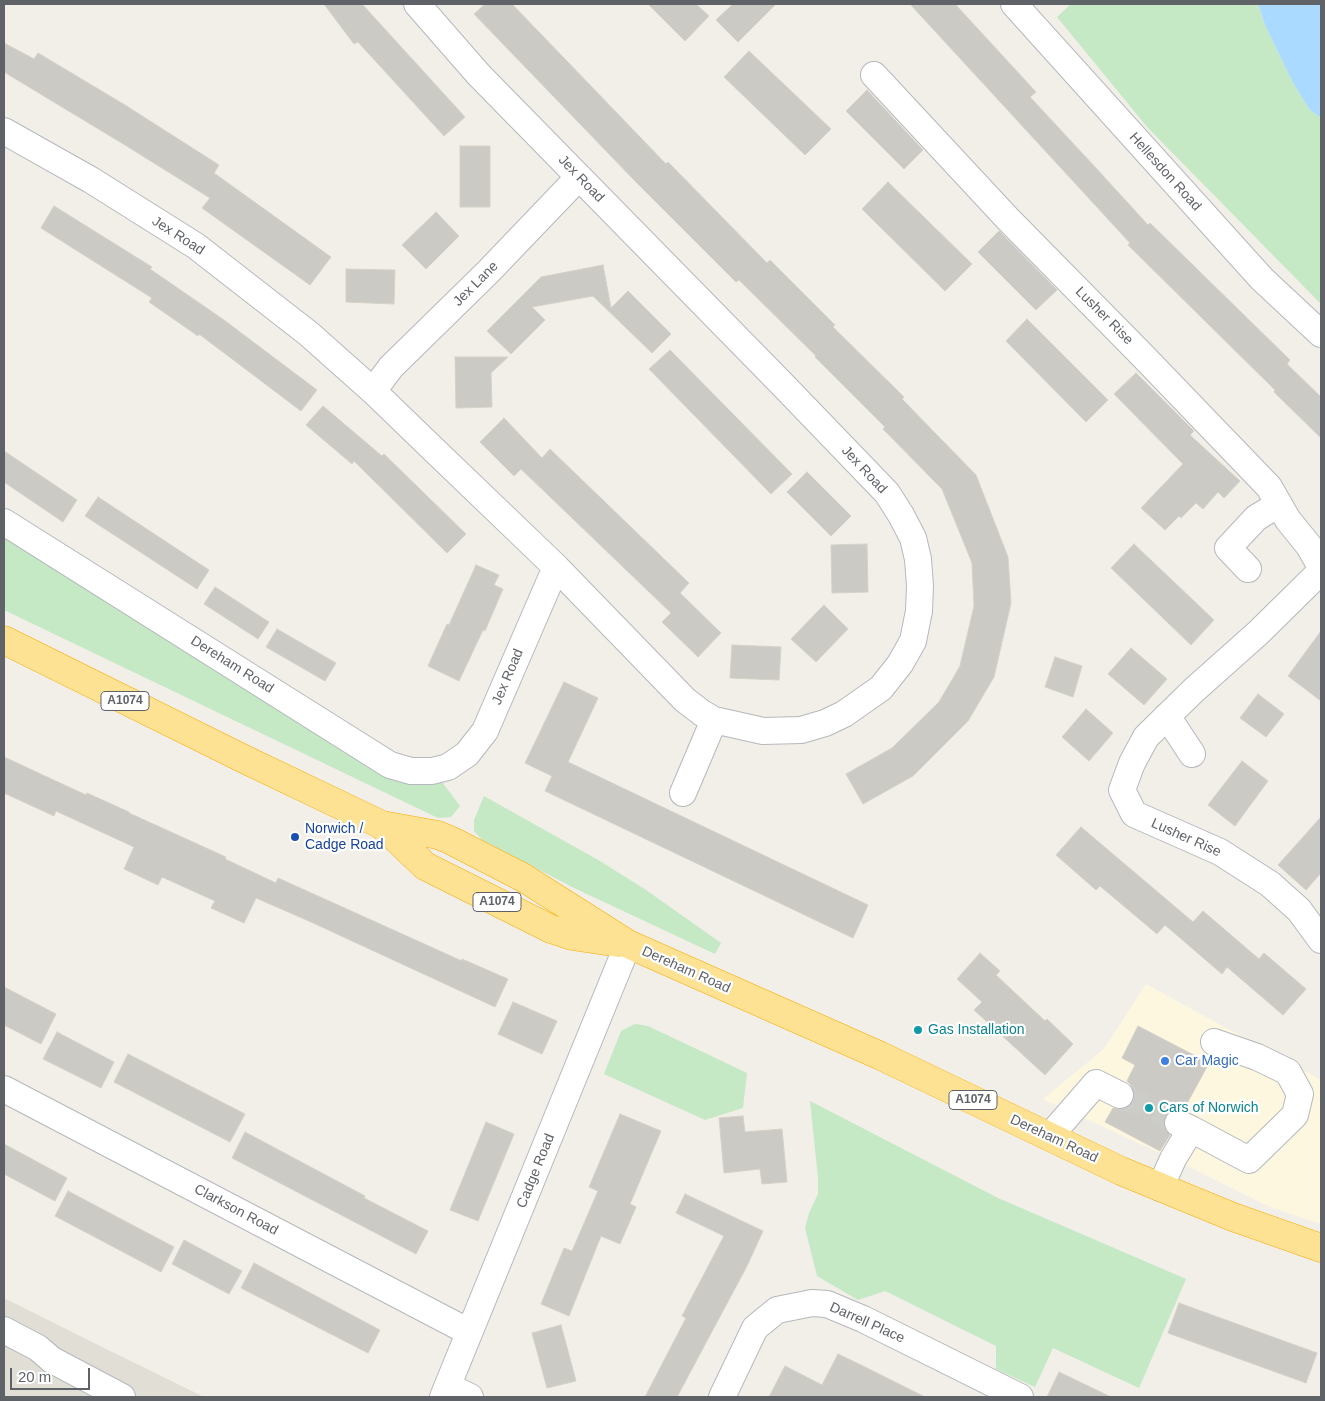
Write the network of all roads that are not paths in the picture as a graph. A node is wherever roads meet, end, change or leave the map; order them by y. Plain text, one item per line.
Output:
1 (416, 4) edge
2 (1014, 4) edge
3 (874, 75) dead end
4 (4, 131) edge
5 (579, 177) junction
6 (1321, 334) edge
7 (373, 391) junction
8 (1279, 504) junction
9 (4, 522) edge
10 (556, 568) junction
11 (1248, 568) dead end
12 (1321, 569) edge
13 (4, 640) edge
14 (1168, 716) junction
15 (714, 720) junction
16 (1194, 750) dead end
17 (467, 754) joint
18 (683, 793) dead end
19 (1321, 940) edge
20 (628, 944) junction
21 (1214, 1042) dead end
22 (4, 1089) edge
23 (1120, 1094) tunnel mouth
24 (1049, 1137) junction
25 (1160, 1188) junction
26 (1321, 1248) edge
27 (4, 1330) edge
28 (469, 1332) junction
29 (454, 1394) edge
30 (122, 1397) edge
31 (722, 1397) edge
32 (1020, 1397) edge

1 - 5 street, Jex Road
2 - 6 street, Hellesdon Road
3 - 8 street, Lusher Rise
4 - 7 street, Jex Road
5 - 7 street, Jex Lane
5 - 15 street, Jex Road
7 - 10 street, Jex Road
8 - 11 street
8 - 12 street, Lusher Rise
9 - 17 street, Dereham Road
10 - 15 street, Jex Road
10 - 17 street, Jex Road
12 - 14 street, Lusher Rise
13 - 20 highway, Dereham Road / A1074
14 - 16 street
14 - 19 street, Lusher Rise
15 - 18 street
20 - 24 highway, Dereham Road / A1074
20 - 28 street, Cadge Road
21 - 25 street
22 - 28 street, Clarkson Road
23 - 24 street
24 - 25 highway, Dereham Road / A1074
25 - 26 highway, Dereham Road / A1074
27 - 30 street
28 - 29 street, Cadge Road
31 - 32 street, Darrell Place

